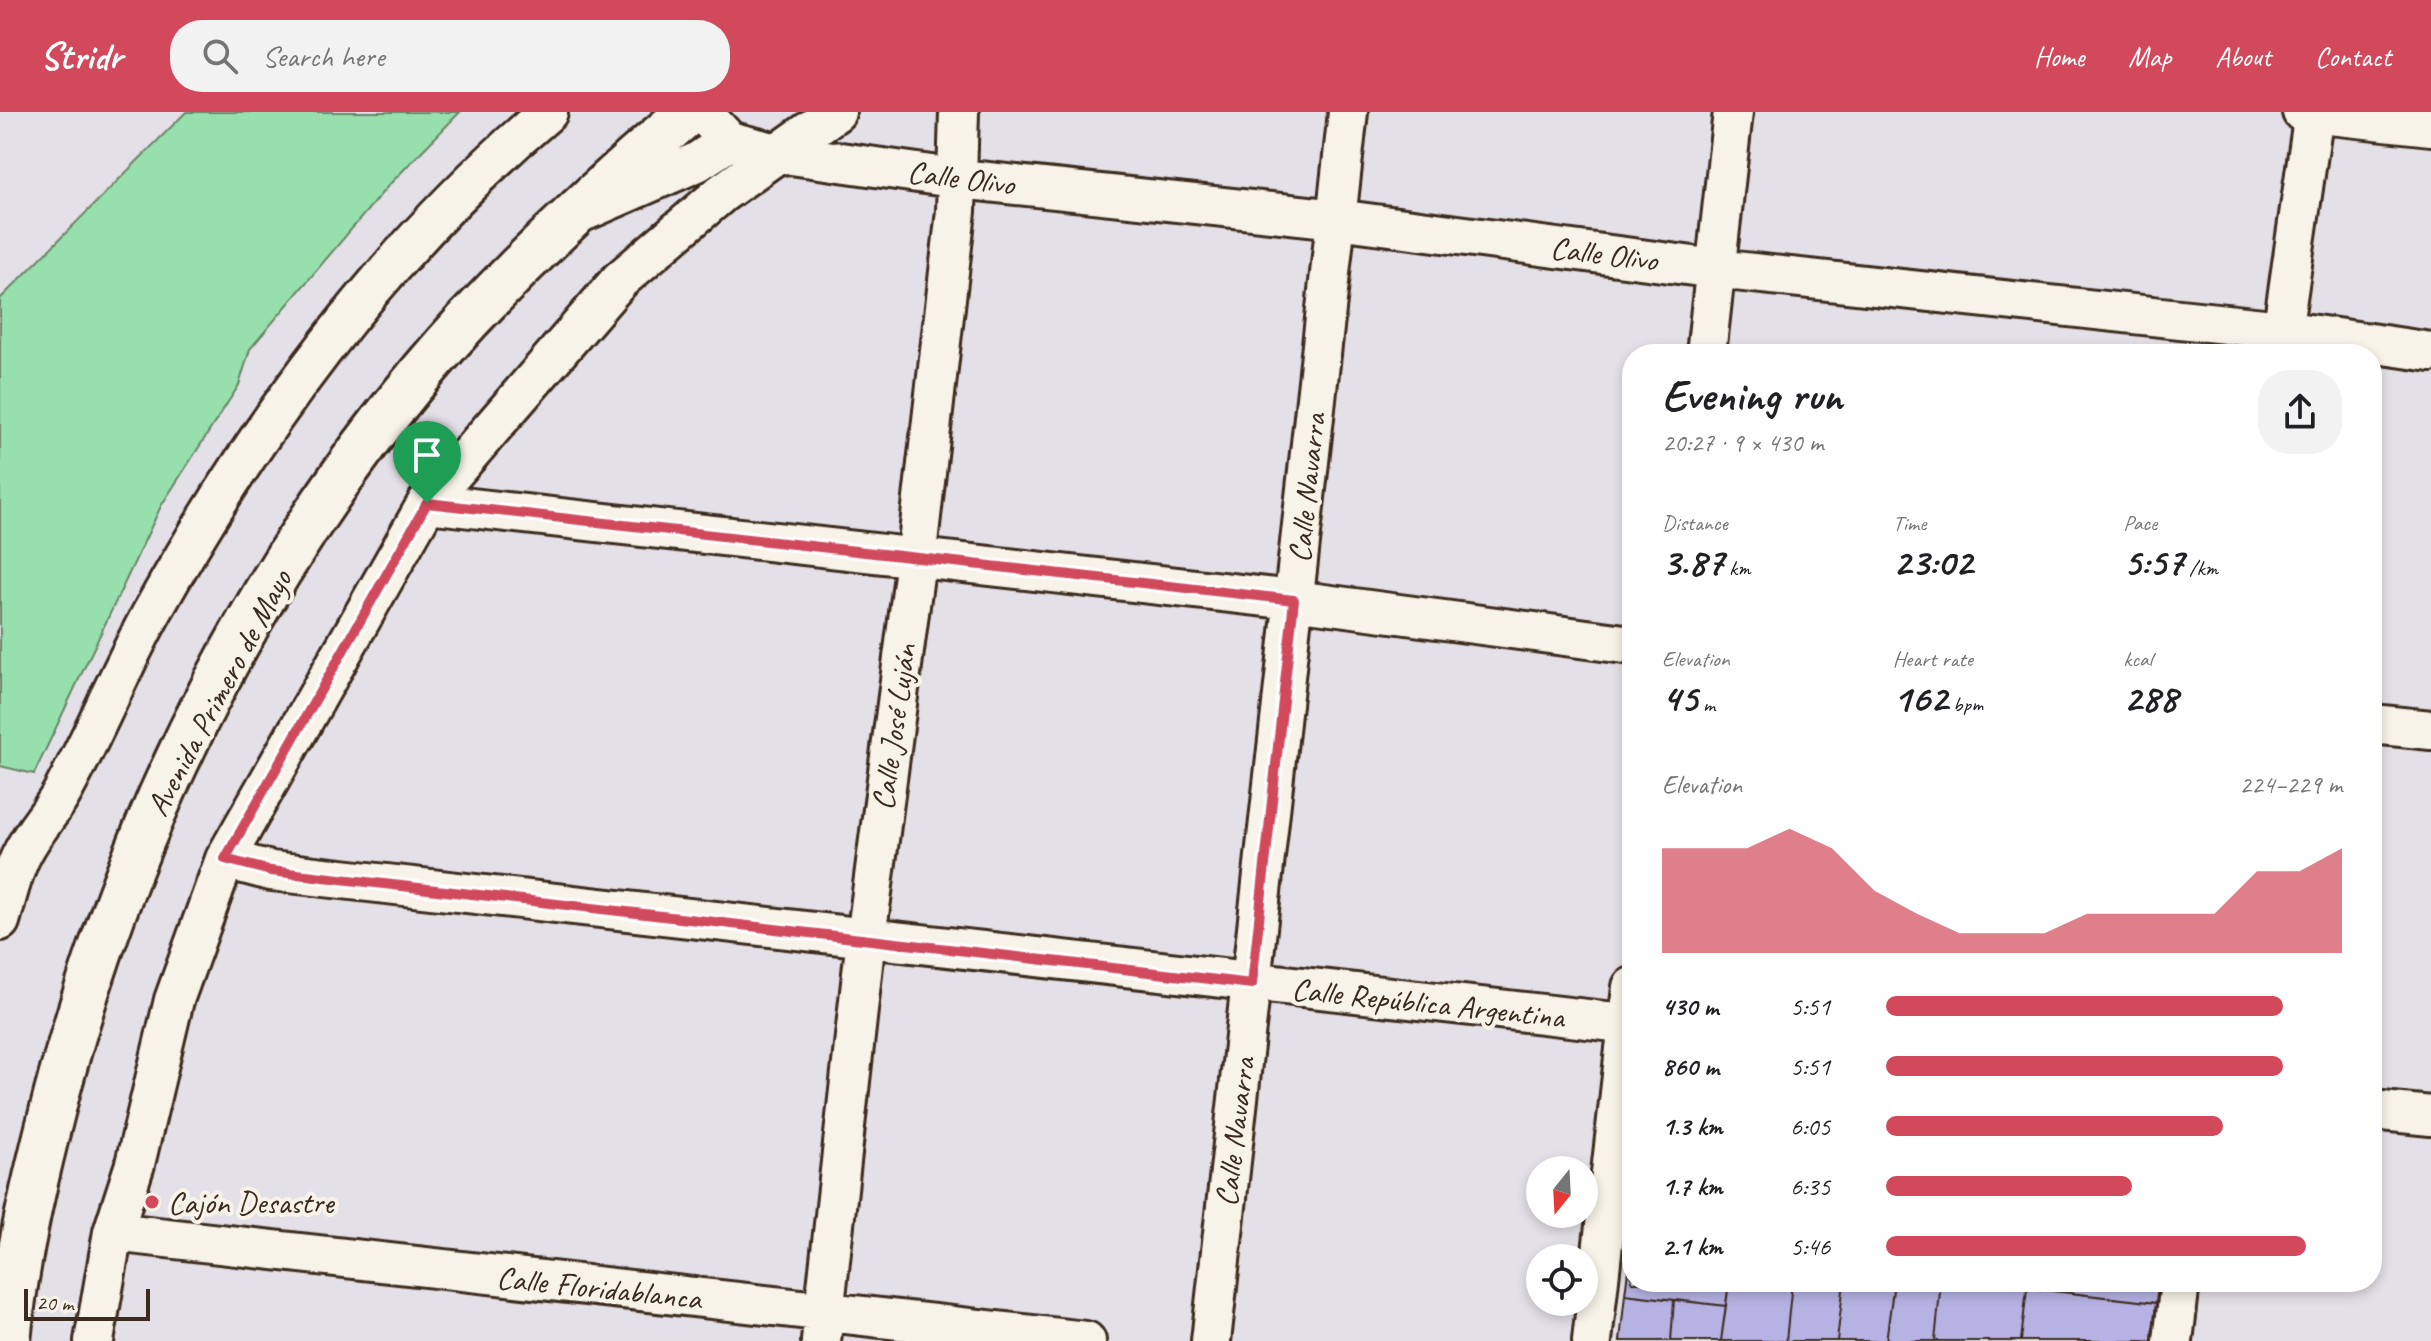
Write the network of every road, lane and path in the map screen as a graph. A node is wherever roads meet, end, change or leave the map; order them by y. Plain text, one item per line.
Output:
1 (548, 112) edge
2 (689, 112) edge
3 (702, 112) edge
4 (836, 112) edge
5 (959, 112) edge
6 (1348, 112) edge
7 (1733, 112) edge
8 (2310, 112) edge
9 (2431, 126) edge
10 (729, 141) junction
11 (777, 153) junction
12 (960, 179) junction
13 (566, 219) junction
14 (1337, 219) junction
15 (1716, 269) junction
16 (2280, 342) edge
17 (1707, 344) edge
18 (2310, 344) edge
19 (2382, 349) edge
20 (2431, 352) edge
21 (427, 503) junction
22 (916, 560) junction
23 (1294, 600) junction
24 (1622, 644) edge
25 (2382, 725) edge
26 (2431, 730) edge
27 (11, 853) edge
28 (225, 859) junction
29 (0, 921) edge
30 (866, 938) junction
31 (1252, 984) junction
32 (1622, 1023) edge
33 (1622, 1091) edge
34 (2382, 1111) edge
35 (2431, 1116) edge
36 (113, 1232) junction
37 (2179, 1292) edge
38 (822, 1327) edge
39 (8, 1341) edge
40 (94, 1341) edge
41 (1086, 1341) edge
42 (1211, 1341) edge
43 (1592, 1341) edge
44 (2173, 1341) edge

1 - 27 street
2 - 13 main road, Avenida Primero de Mayo
3 - 10 street
4 - 11 street
5 - 12 street, Calle José Luján
6 - 14 street, Calle Navarra
7 - 15 street
8 - 9 street
8 - 16 street
10 - 11 street
10 - 13 street, Avenida Primero de Mayo
11 - 12 street, Calle Olivo
11 - 21 street
12 - 14 street, Calle Olivo
12 - 22 street, Calle José Luján
13 - 39 main road, Avenida Primero de Mayo
14 - 15 street, Calle Olivo
14 - 23 street, Calle Navarra
15 - 16 street, Calle Olivo
15 - 17 street
16 - 18 street, Calle Olivo
19 - 20 street, Calle Olivo
21 - 22 street
21 - 28 street
22 - 23 street
22 - 30 street, Calle José Luján
23 - 24 street
23 - 31 street, Calle Navarra
25 - 26 street
27 - 29 street
28 - 30 street, Calle República Argentina
28 - 36 street
30 - 31 street, Calle República Argentina
30 - 38 street, Calle José Luján
31 - 32 street, Calle República Argentina
31 - 42 street, Calle Navarra
33 - 43 street
34 - 35 street
36 - 38 street, Calle Floridablanca
36 - 40 street
37 - 44 street
38 - 41 street, Calle Floridablanca

